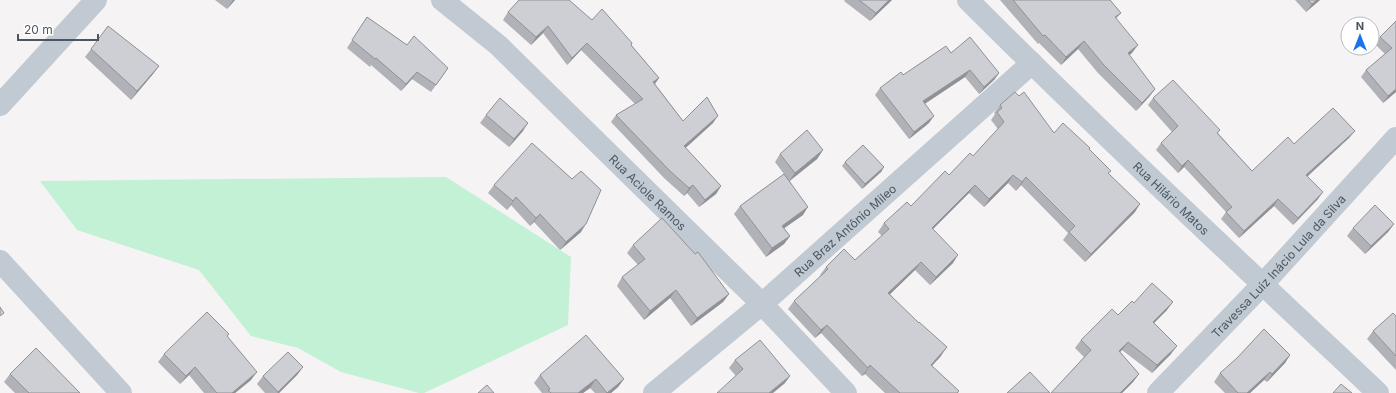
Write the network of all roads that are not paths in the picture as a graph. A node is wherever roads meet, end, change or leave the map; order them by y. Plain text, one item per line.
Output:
1 (96, 0) edge
2 (442, 0) edge
3 (968, 0) edge
4 (1032, 64) junction
5 (0, 105) edge
6 (1396, 138) edge
7 (0, 261) edge
8 (1263, 284) junction
9 (762, 304) junction
10 (120, 393) edge
11 (654, 393) edge
12 (846, 393) edge
13 (1158, 393) edge
14 (1378, 393) edge

1 - 5 street
2 - 9 street, Rua Aciole Ramos
3 - 4 street, Rua Hilário Matos
4 - 8 street, Rua Hilário Matos
4 - 9 street, Rua Braz Antônio Mileo
6 - 8 street, Travessa Luiz Inácio Lula da Silva
7 - 10 street
8 - 13 street, Travessa Luiz Inácio Lula da Silva
8 - 14 street, Rua Hilário Matos
9 - 11 street, Rua Braz Antônio Mileo
9 - 12 street, Rua Aciole Ramos

